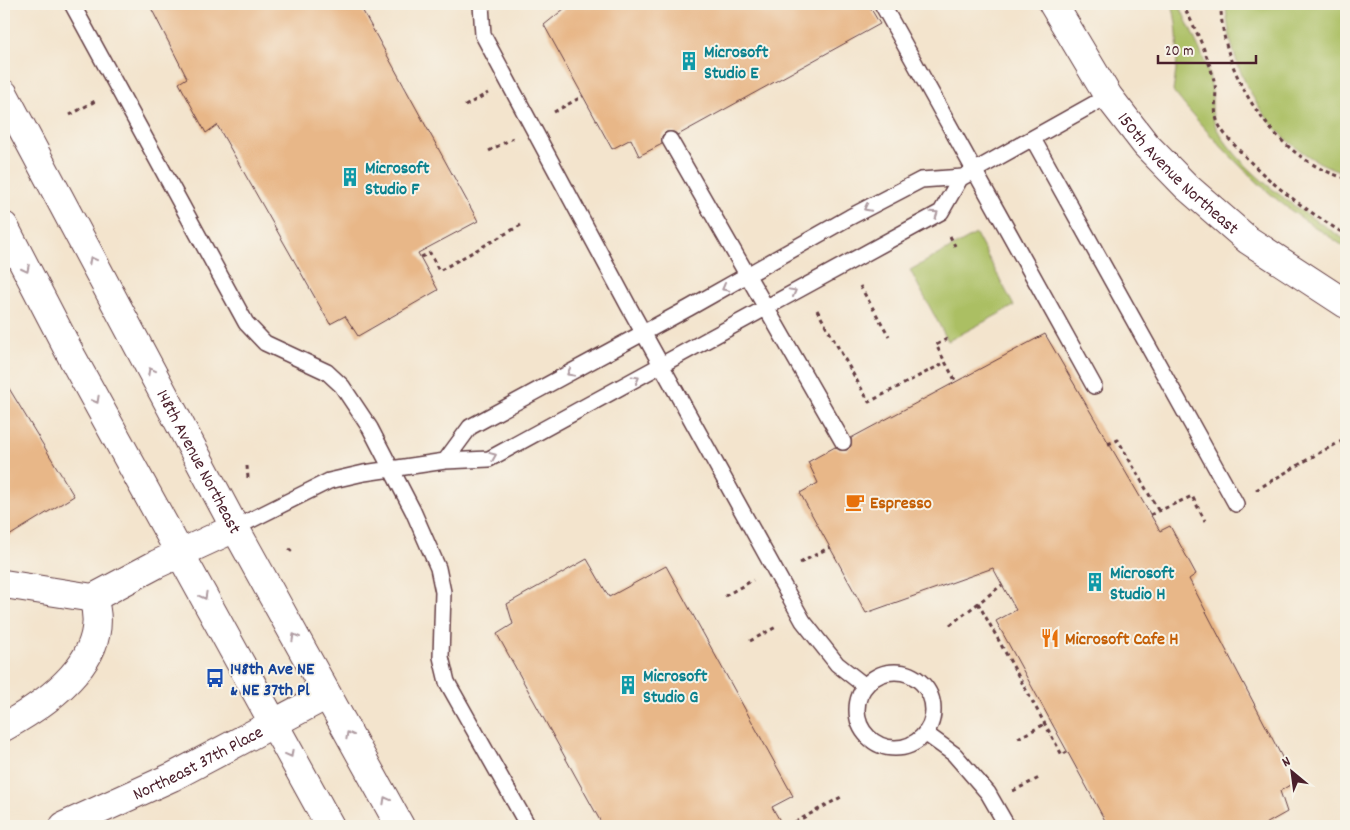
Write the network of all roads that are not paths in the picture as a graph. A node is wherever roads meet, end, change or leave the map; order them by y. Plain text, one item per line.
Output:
1 (72, 4) edge
2 (481, 4) edge
3 (882, 4) edge
4 (1054, 4) edge
5 (4, 94) edge
6 (1108, 96) junction
7 (1033, 138) junction
8 (670, 140) dead end
9 (968, 174) junction
10 (4, 226) edge
11 (748, 275) junction
12 (1346, 304) edge
13 (766, 308) junction
14 (643, 333) junction
15 (661, 365) junction
16 (1094, 386) dead end
17 (843, 442) dead end
18 (445, 461) junction
19 (392, 470) junction
20 (1236, 504) dead end
21 (235, 528) junction
22 (181, 553) junction
23 (4, 584) edge
24 (93, 598) junction
25 (865, 686) junction
26 (327, 695) junction
27 (274, 724) junction
28 (4, 727) edge
29 (925, 733) junction
30 (64, 826) edge
31 (330, 826) edge
32 (400, 826) edge
33 (528, 826) edge
34 (1007, 826) edge

1 - 19 lane
2 - 14 lane
3 - 9 lane
4 - 6 main road, 150th Avenue Northeast
21 -> 5 main road, 148th Avenue Northeast
6 - 7 lane
6 - 12 main road, 150th Avenue Northeast
7 - 9 lane
7 - 20 lane
8 - 11 lane
9 -> 11 lane
13 -> 9 lane
9 - 16 lane
10 -> 22 main road
11 - 13 lane
11 -> 14 lane
13 - 15 lane
13 - 17 lane
14 - 15 lane
14 -> 18 lane
18 -> 15 lane
15 - 25 lane
18 - 19 lane
19 - 21 lane
19 - 33 lane
21 - 22 main road
26 -> 21 main road, 148th Avenue Northeast
22 - 24 main road
22 -> 27 main road
23 - 24 main road
24 - 28 main road
25 - 29 lane
25 - 29 lane
26 - 27 main road, Northeast 37th Place
32 -> 26 main road, 148th Avenue Northeast
27 - 30 main road, Northeast 37th Place
27 -> 31 main road
29 - 34 lane

